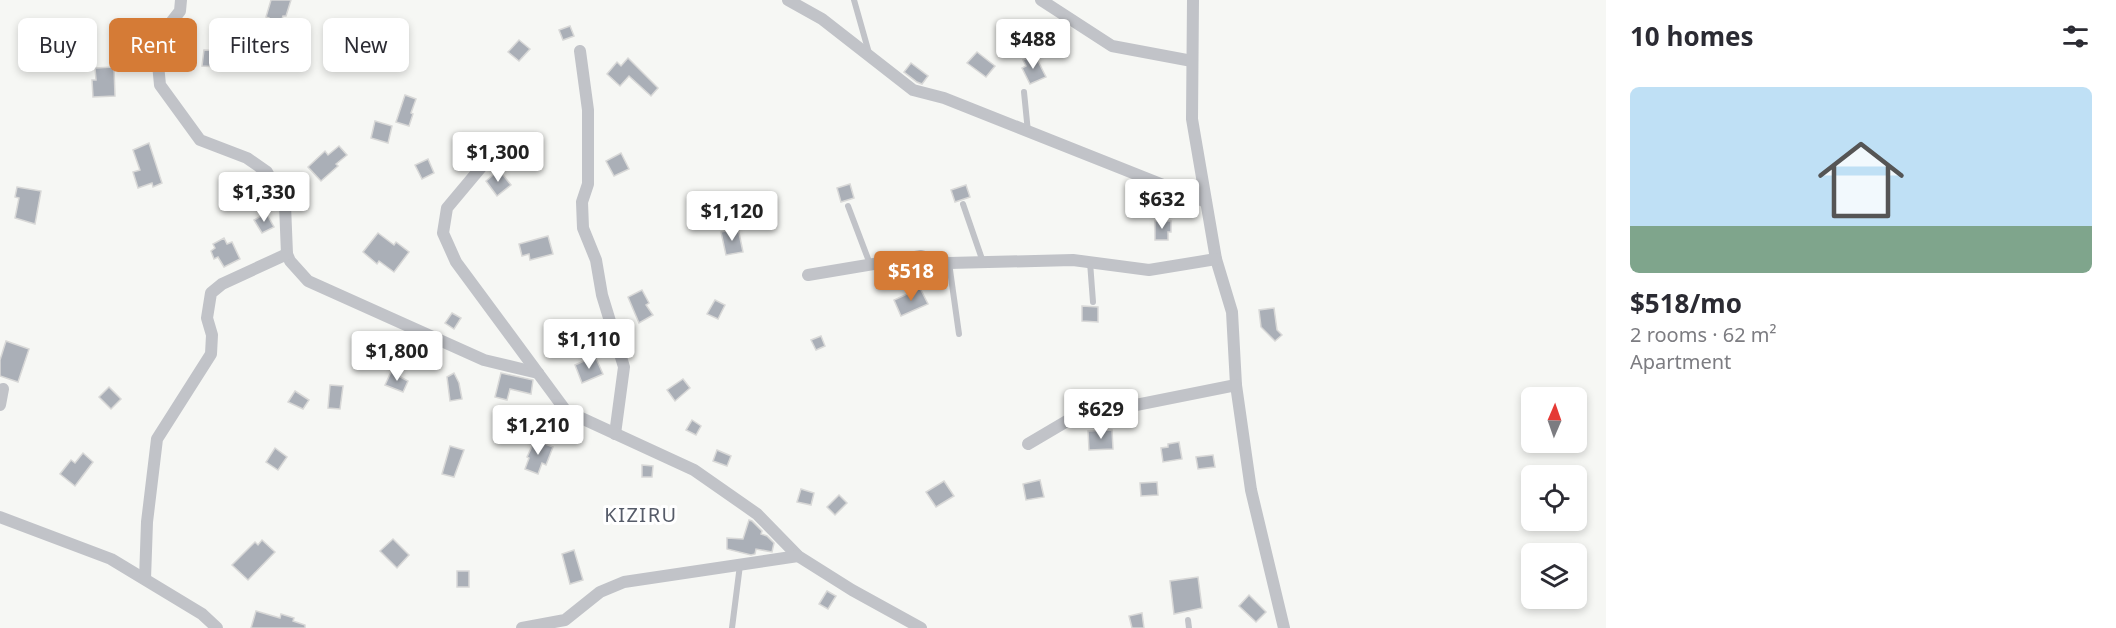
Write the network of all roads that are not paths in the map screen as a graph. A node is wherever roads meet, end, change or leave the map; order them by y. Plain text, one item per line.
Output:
1 (181, 0) edge
2 (788, 0) edge
3 (854, 0) edge
4 (1041, 0) edge
5 (1193, 0) edge
6 (580, 51) dead end
7 (870, 57) junction
8 (1192, 61) junction
9 (1024, 92) dead end
10 (1029, 132) junction
11 (483, 165) dead end
12 (1206, 202) junction
13 (963, 204) dead end
14 (849, 206) dead end
15 (288, 254) junction
16 (1216, 259) junction
17 (1090, 262) junction
18 (949, 263) junction
19 (983, 263) junction
20 (870, 264) junction
21 (808, 275) dead end
22 (1093, 302) dead end
23 (958, 334) dead end
24 (538, 373) junction
25 (1236, 385) junction
26 (3, 389) dead end
27 (0, 405) edge
28 (615, 434) junction
29 (1028, 444) dead end
30 (0, 517) edge
31 (798, 556) junction
32 (740, 565) junction
33 (145, 579) junction
34 (1188, 620) dead end
35 (567, 625) edge
36 (217, 628) edge
37 (522, 628) edge
38 (732, 628) edge
39 (921, 628) edge
40 (1190, 628) edge
41 (1284, 628) edge

1 - 15 street
2 - 7 street
3 - 7 lane
4 - 8 street
5 - 8 street
6 - 28 street
7 - 10 street
8 - 12 street
9 - 10 lane
10 - 12 street
11 - 24 street
12 - 16 street
13 - 19 lane
14 - 20 lane
15 - 24 street
15 - 33 street
16 - 17 street
16 - 25 street
17 - 19 street
17 - 22 lane
18 - 19 street
18 - 20 street
18 - 23 lane
20 - 21 street
24 - 28 street
25 - 29 street
25 - 41 street
26 - 27 street
28 - 31 street
30 - 33 street
31 - 32 street
31 - 39 street
32 - 35 street
32 - 38 lane
33 - 36 street
34 - 40 lane
35 - 37 street

